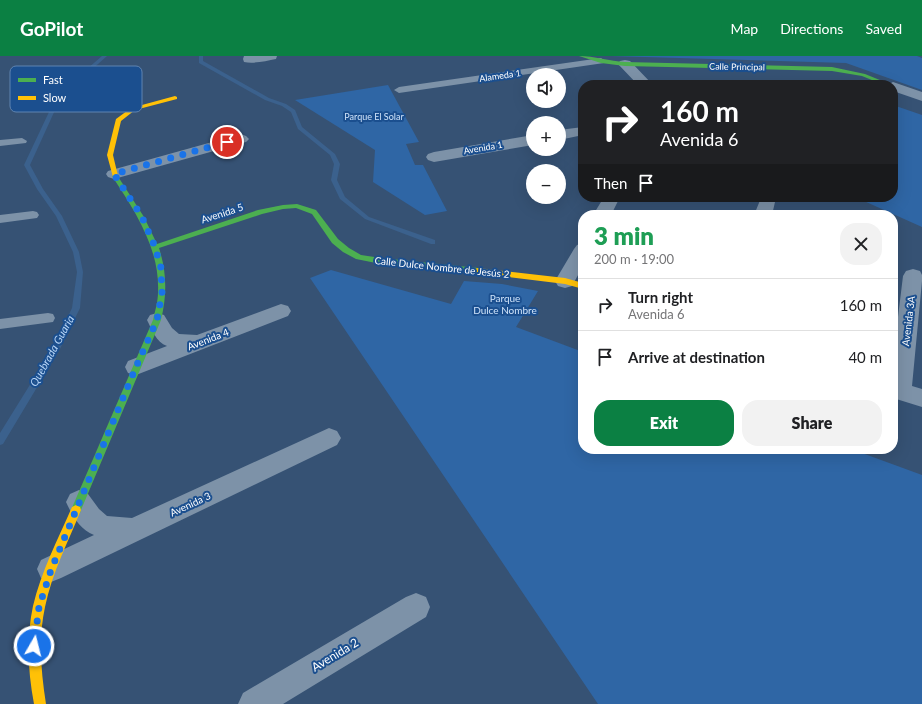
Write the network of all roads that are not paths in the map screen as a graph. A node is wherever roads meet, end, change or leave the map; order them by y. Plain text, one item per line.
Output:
1 (271, 56) edge
2 (582, 56) edge
3 (249, 59) dead end
4 (601, 61) junction
5 (625, 64) junction
6 (641, 80) edge
7 (876, 80) edge
8 (898, 88) edge
9 (399, 90) dead end
10 (922, 97) edge
11 (175, 98) dead end
12 (142, 107) edge
13 (129, 112) edge
14 (578, 132) edge
15 (566, 134) edge
16 (241, 138) dead end
17 (22, 141) dead end
18 (526, 141) edge
19 (0, 143) edge
20 (434, 157) dead end
21 (114, 174) junction
22 (297, 206) joint
23 (33, 215) dead end
24 (0, 219) edge
25 (155, 247) junction
26 (578, 268) edge
27 (913, 276) dead end
28 (574, 283) edge
29 (281, 311) dead end
30 (48, 318) dead end
31 (157, 320) junction
32 (0, 324) edge
33 (198, 343) junction
34 (136, 367) junction
35 (898, 377) edge
36 (898, 391) edge
37 (922, 398) edge
38 (329, 438) dead end
39 (79, 502) junction
40 (134, 530) junction
41 (51, 570) junction
42 (416, 607) dead end
43 (40, 704) edge
44 (254, 704) edge

1 - 3 street
2 - 4 street, Calle Principal
4 - 5 street, Calle Principal
4 - 9 lane, Alameda 1
5 - 6 street
5 - 7 street, Calle Principal
8 - 10 street
11 - 12 street
13 - 21 street
14 - 15 street
16 - 21 street
17 - 19 lane
18 - 20 street, Avenida 1
21 - 25 street
22 - 25 street, Avenida 5
22 - 28 street, Calle Dulce Nombre de Jesús 2
23 - 24 lane
25 - 31 street
26 - 28 street
27 - 35 street, Avenida 3A
29 - 33 street, Avenida 4
30 - 32 lane
31 - 33 street
31 - 34 street
33 - 34 street, Avenida 4
34 - 39 street
36 - 37 street
38 - 40 street, Avenida 3
39 - 40 street
39 - 41 street
40 - 41 street, Avenida 3
41 - 43 street
42 - 44 street, Avenida 2

